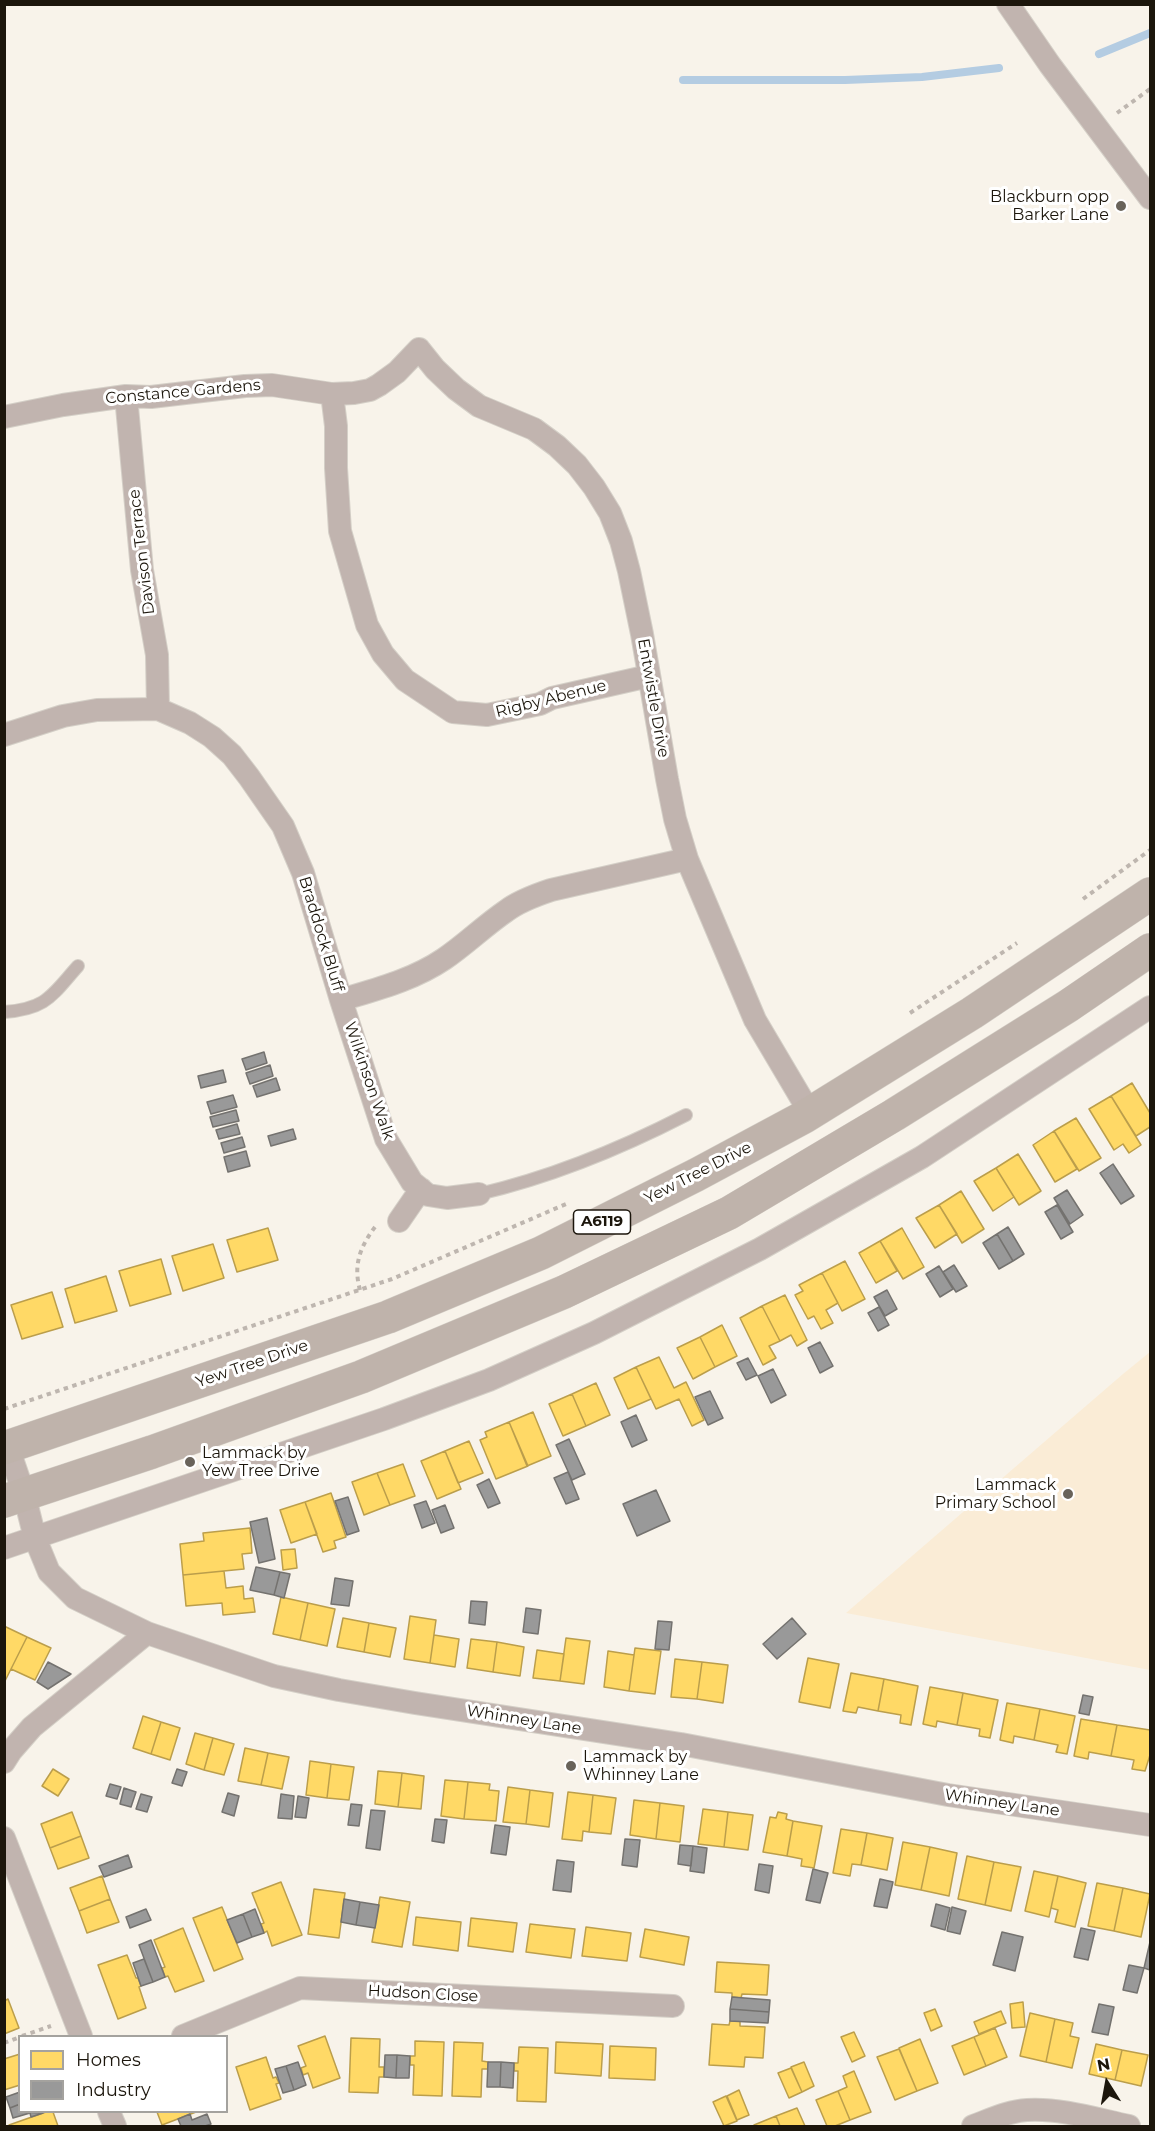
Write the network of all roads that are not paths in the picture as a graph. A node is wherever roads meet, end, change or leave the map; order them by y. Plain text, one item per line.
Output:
1 (1013, 6) edge
2 (1150, 198) edge
3 (419, 349) joint
4 (332, 394) junction
5 (126, 396) junction
6 (4, 417) edge
7 (649, 676) junction
8 (158, 709) junction
9 (4, 735) edge
10 (687, 859) junction
11 (1150, 894) edge
12 (1150, 950) edge
13 (78, 966) dead end
14 (341, 1000) junction
15 (1150, 1007) edge
16 (4, 1012) edge
17 (810, 1113) junction
18 (686, 1115) dead end
19 (832, 1152) junction
20 (421, 1189) junction
21 (479, 1194) joint
22 (399, 1221) road end
23 (6, 1448) edge
24 (14, 1497) edge
25 (35, 1538) junction
26 (4, 1548) edge
27 (147, 1633) junction
28 (4, 1762) edge
29 (1150, 1825) edge
30 (4, 1838) edge
31 (673, 2006) dead end
32 (80, 2035) edge
33 (188, 2035) edge
34 (109, 2113) edge
35 (115, 2127) edge
36 (973, 2127) edge
37 (1129, 2127) edge

1 - 2 street
3 - 4 street, Constance Gardens
3 - 7 street, Entwistle Drive
4 - 5 street, Constance Gardens
4 - 7 street, Rigby Abenue
5 - 6 street, Constance Gardens
5 - 8 street, Davison Terrace
7 - 10 street, Entwistle Drive
8 - 9 street, Braddock Bluff
8 - 14 street, Braddock Bluff
10 - 14 street, Braddock Bluff
10 - 17 street, Entwistle Drive
11 - 17 highway, Yew Tree Drive / A6119
12 - 19 highway, A6119
13 - 16 lane
14 - 20 street, Wilkinson Walk
15 - 25 street
17 - 19 highway
17 - 23 highway, Yew Tree Drive / A6119
18 - 21 lane
19 - 24 highway, A6119
20 - 21 street
20 - 22 street
23 - 24 street, Whinney Lane
24 - 25 street, Whinney Lane
25 - 26 street
25 - 27 street, Whinney Lane
27 - 28 street
27 - 29 street, Whinney Lane
30 - 32 street
31 - 33 street, Hudson Close
34 - 35 street
36 - 37 street

